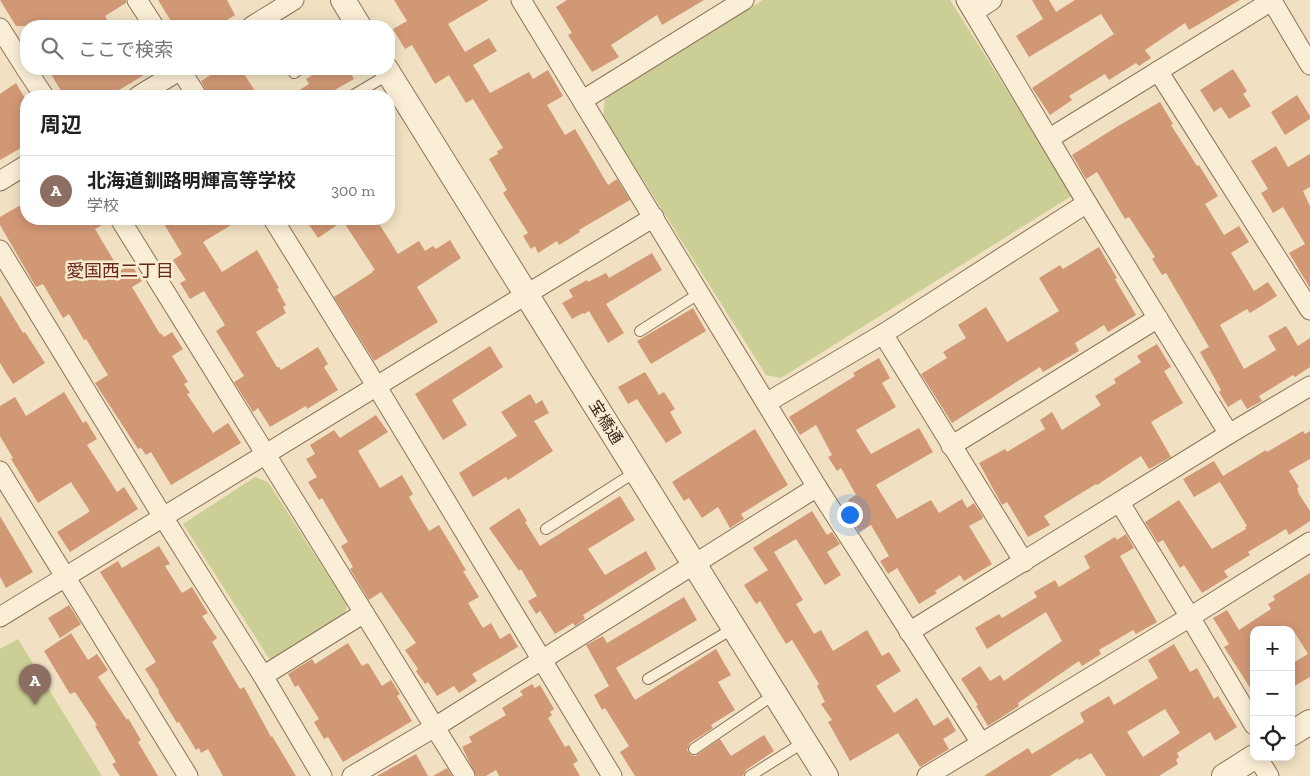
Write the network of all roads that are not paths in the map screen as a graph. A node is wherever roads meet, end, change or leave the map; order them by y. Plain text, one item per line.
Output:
1 (137, 0) edge
2 (294, 0) edge
3 (343, 0) edge
4 (521, 0) edge
5 (744, 0) edge
6 (992, 0) edge
7 (1272, 0) edge
8 (970, 6) edge
9 (150, 20) edge
10 (262, 20) edge
11 (355, 20) edge
12 (0, 28) edge
13 (20, 60) edge
14 (1310, 65) edge
15 (1158, 71) junction
16 (30, 75) edge
17 (171, 75) edge
18 (185, 75) edge
19 (381, 75) edge
20 (389, 75) edge
21 (40, 90) edge
22 (148, 90) edge
23 (193, 90) edge
24 (360, 90) edge
25 (583, 100) junction
26 (1050, 138) junction
27 (20, 169) edge
28 (0, 181) edge
29 (1087, 203) junction
30 (654, 217) junction
31 (124, 225) edge
32 (277, 225) edge
33 (0, 250) edge
34 (700, 293) junction
35 (527, 294) junction
36 (1310, 310) edge
37 (1158, 318) junction
38 (640, 331) dead end
39 (883, 334) junction
40 (1310, 386) edge
41 (377, 387) junction
42 (766, 403) junction
43 (1230, 434) junction
44 (951, 446) junction
45 (266, 454) junction
46 (0, 471) edge
47 (637, 471) junction
48 (817, 486) junction
49 (1120, 503) junction
50 (164, 517) junction
51 (546, 529) dead end
52 (1310, 542) edge
53 (1024, 562) junction
54 (694, 564) junction
55 (64, 577) junction
56 (364, 613) junction
57 (0, 617) edge
58 (1190, 617) junction
59 (734, 628) junction
60 (909, 632) junction
61 (541, 660) junction
62 (263, 676) junction
63 (648, 679) dead end
64 (775, 694) junction
65 (1250, 718) edge
66 (1310, 722) edge
67 (435, 727) junction
68 (1295, 731) edge
69 (804, 742) junction
70 (981, 743) junction
71 (694, 749) dead end
72 (1250, 761) edge
73 (1259, 761) edge
74 (188, 776) edge
75 (322, 776) edge
76 (352, 776) edge
77 (466, 776) edge
78 (612, 776) edge
79 (750, 776) edge
80 (826, 776) edge
81 (927, 776) edge
82 (1224, 776) edge
83 (1269, 776) edge

1 - 9 street
2 - 10 street
3 - 11 street
4 - 25 street
5 - 25 street
6 - 8 street
7 - 14 street
7 - 15 street
8 - 26 street
12 - 13 street
15 - 26 street
15 - 36 street
16 - 21 street
17 - 22 street
18 - 23 street
19 - 24 lane
20 - 35 street, 宝橋通
25 - 30 street
26 - 29 street
27 - 28 street
29 - 37 street
29 - 39 street
30 - 34 street
30 - 35 street
31 - 45 street
32 - 41 street
33 - 50 street
34 - 38 lane
34 - 42 street
35 - 41 street
35 - 47 street, 宝橋通
37 - 43 street
37 - 44 street
39 - 42 street
39 - 44 street
40 - 43 street
41 - 45 street
41 - 61 street
42 - 48 street
43 - 49 street
44 - 53 street
45 - 50 street
45 - 56 street
46 - 55 street
47 - 51 lane
47 - 54 street, 宝橋通
48 - 54 street
48 - 60 street
49 - 53 street
49 - 58 street
50 - 55 street
50 - 62 street
52 - 58 street
53 - 60 street
54 - 59 street, 宝橋通
54 - 61 street
55 - 57 street
55 - 74 street
56 - 62 street
56 - 67 street
58 - 65 street
58 - 70 street
59 - 63 lane
59 - 64 street, 宝橋通
60 - 70 street
61 - 67 street
61 - 78 street
62 - 75 street
64 - 69 street, 宝橋通
64 - 71 lane
66 - 68 street
67 - 76 street
67 - 77 street
69 - 79 lane
69 - 80 street, 宝橋通
70 - 81 street
72 - 82 street
73 - 83 street

